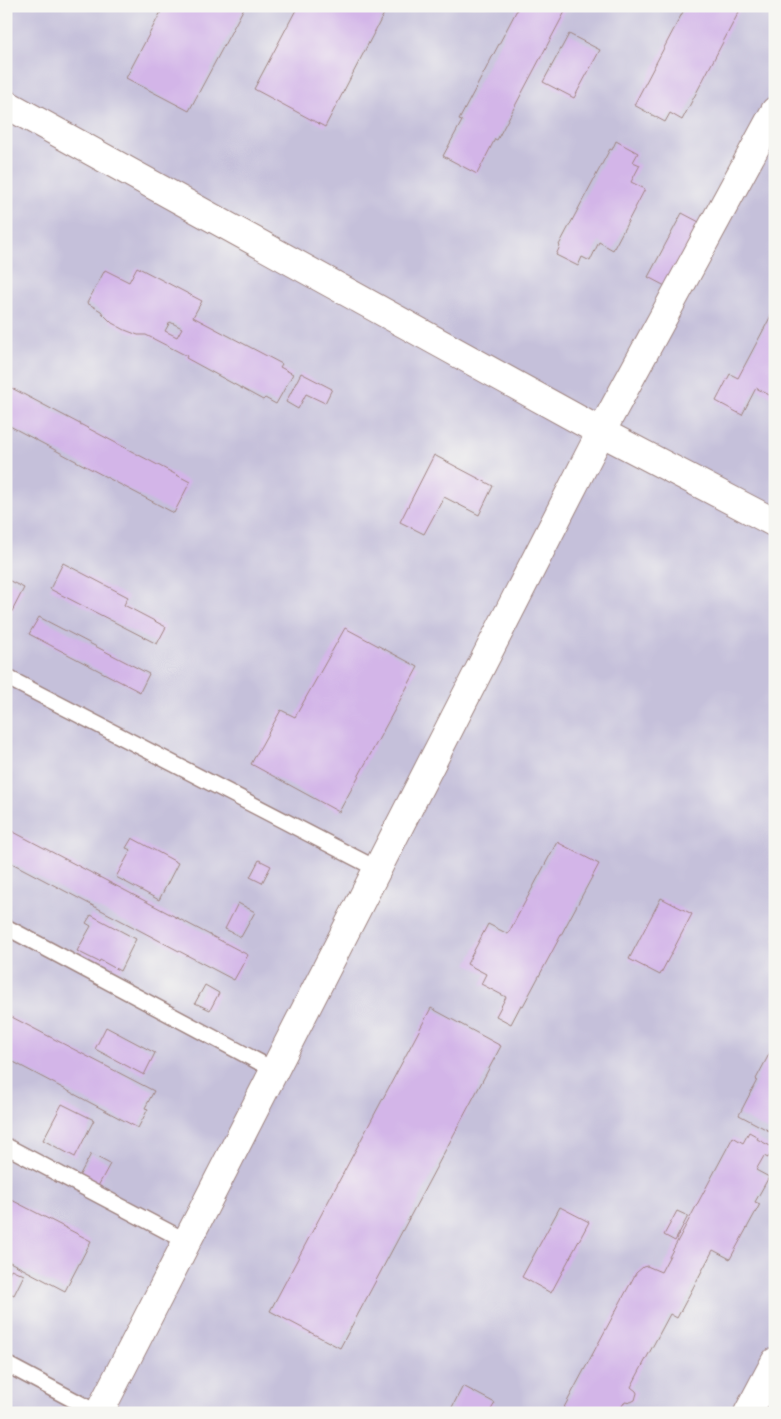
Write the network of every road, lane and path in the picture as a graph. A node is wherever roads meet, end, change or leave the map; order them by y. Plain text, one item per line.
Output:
1 (6, 104) edge
2 (775, 111) edge
3 (601, 432) junction
4 (775, 523) edge
5 (6, 677) edge
6 (377, 869) junction
7 (6, 927) edge
8 (274, 1070) junction
9 (6, 1146) edge
10 (186, 1241) junction
11 (775, 1362) edge
12 (6, 1364) edge
13 (98, 1413) edge
14 (748, 1413) edge

1 - 3 street
2 - 3 street
3 - 4 street
3 - 6 street
5 - 6 lane
6 - 8 street
7 - 8 lane
8 - 10 street
9 - 10 lane
10 - 13 street
11 - 14 street
12 - 13 lane

